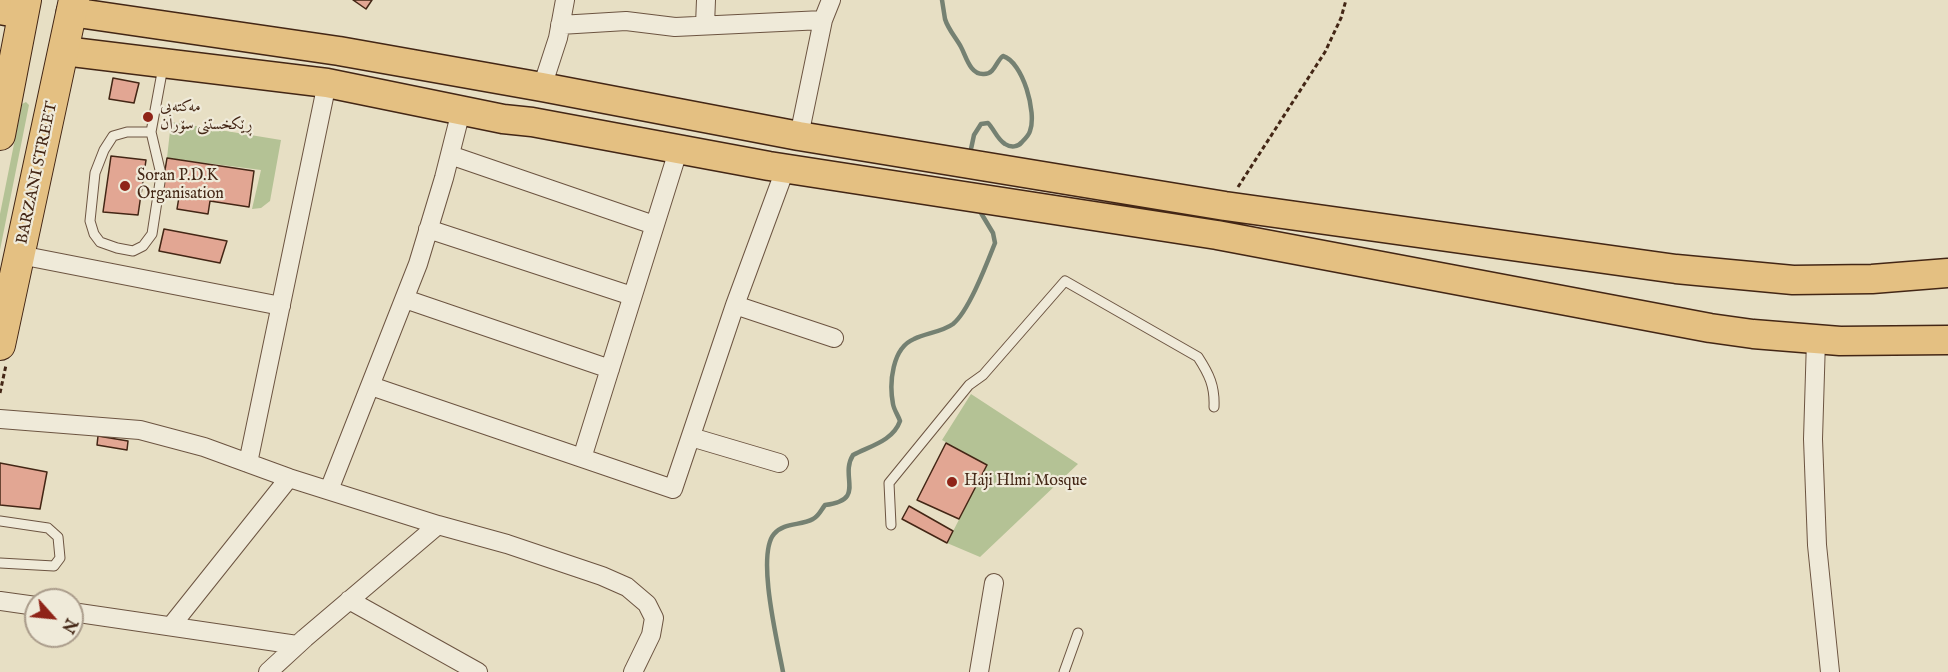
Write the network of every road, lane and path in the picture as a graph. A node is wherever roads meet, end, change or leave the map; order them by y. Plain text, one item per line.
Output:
1 (565, 0) edge
2 (706, 0) edge
3 (831, 0) edge
4 (1346, 0) edge
5 (72, 6) edge
6 (16, 8) edge
7 (823, 20) junction
8 (560, 25) junction
9 (705, 25) junction
10 (7, 51) edge
11 (64, 51) junction
12 (164, 62) junction
13 (327, 83) junction
14 (542, 87) junction
15 (461, 111) junction
16 (151, 132) junction
17 (0, 135) edge
18 (799, 136) junction
19 (678, 151) junction
20 (450, 155) junction
21 (786, 167) junction
22 (1225, 206) junction
23 (654, 225) junction
24 (428, 229) junction
25 (1217, 235) junction
26 (20, 255) junction
27 (1948, 273) edge
28 (632, 296) junction
29 (405, 299) junction
30 (735, 305) junction
31 (281, 306) junction
32 (834, 338) dead end
33 (1816, 340) junction
34 (1948, 340) edge
35 (0, 345) edge
36 (610, 369) junction
37 (371, 386) junction
38 (1214, 407) dead end
39 (0, 419) edge
40 (691, 436) junction
41 (582, 458) junction
42 (248, 463) junction
43 (778, 463) dead end
44 (289, 478) junction
45 (329, 490) junction
46 (0, 521) edge
47 (438, 525) junction
48 (891, 525) dead end
49 (0, 563) edge
50 (994, 583) dead end
51 (349, 600) junction
52 (0, 601) edge
53 (24, 604) edge
54 (84, 614) edge
55 (171, 626) junction
56 (1078, 633) dead end
57 (297, 645) junction
58 (268, 672) edge
59 (478, 672) edge
60 (633, 672) edge
61 (979, 672) edge
62 (1064, 672) edge
63 (1830, 672) edge

1 - 8 street
2 - 9 street
3 - 7 street
4 - 22 path
5 - 6 highway
5 - 11 highway, BARZANI STREET
5 - 14 main road
6 - 10 highway
7 - 9 street
7 - 18 street
8 - 9 street
8 - 14 street
10 - 11 highway
10 - 17 highway
11 - 12 main road
11 - 26 highway, BARZANI STREET
12 - 13 main road
12 - 16 lane
13 - 15 main road
13 - 31 street
14 - 18 main road
15 - 19 main road
15 - 20 street
16 - 16 lane
18 - 22 main road
19 - 21 main road
19 - 23 street
20 - 23 street
20 - 24 street
21 - 25 main road
21 - 30 street
22 - 25 main road
22 - 27 main road
23 - 28 street
24 - 28 street
24 - 29 street
25 - 33 main road
26 - 31 street
26 - 35 highway, BARZANI STREET
28 - 36 street
29 - 36 street
29 - 37 street
30 - 32 street
30 - 40 street
31 - 42 street
33 - 34 main road
33 - 63 street
36 - 41 street
37 - 41 street
37 - 45 street
38 - 48 lane
39 - 42 street
40 - 41 street
40 - 43 street
42 - 44 street
44 - 45 street
44 - 55 street
45 - 47 street
46 - 49 lane
47 - 51 street
47 - 60 street
50 - 61 street
51 - 57 street
51 - 59 street
52 - 53 street
54 - 55 street
55 - 57 street
56 - 62 lane
57 - 58 street

